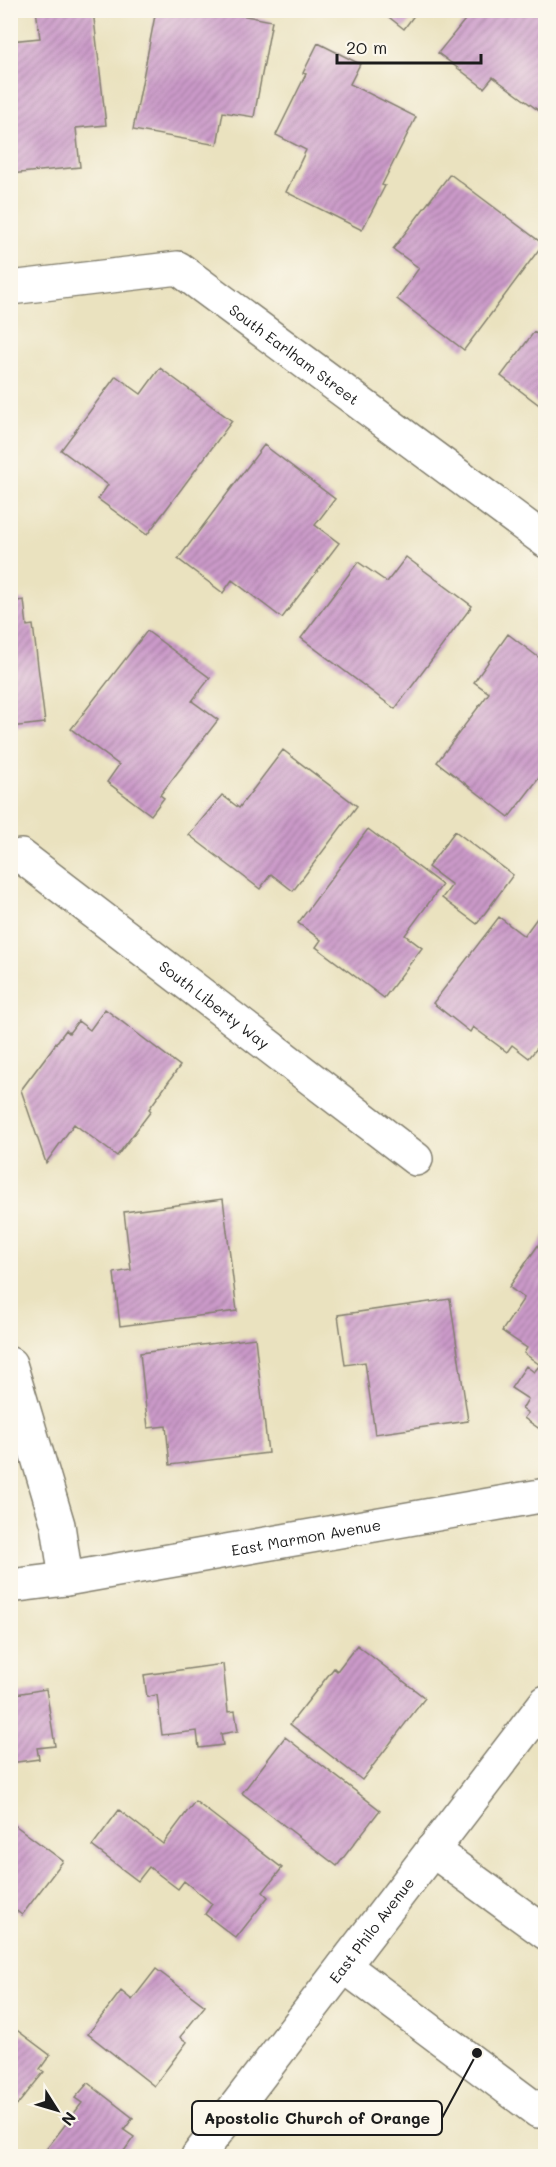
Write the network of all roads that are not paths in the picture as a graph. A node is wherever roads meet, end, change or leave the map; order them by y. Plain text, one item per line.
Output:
1 (10, 288) edge
2 (546, 541) edge
3 (10, 858) edge
4 (416, 1159) dead end
5 (10, 1365) edge
6 (546, 1495) edge
7 (66, 1579) junction
8 (10, 1586) edge
9 (546, 1702) edge
10 (535, 1738) edge
11 (432, 1850) junction
12 (546, 1933) edge
13 (344, 1966) junction
14 (546, 2111) edge
15 (198, 2157) edge

1 - 2 street, South Earlham Street
3 - 4 street, South Liberty Way
5 - 7 street
6 - 7 street, East Marmon Avenue
7 - 8 street, East Marmon Avenue
9 - 10 street, East Philo Avenue
10 - 11 street, East Philo Avenue
11 - 12 street
11 - 13 street, East Philo Avenue
13 - 14 street
13 - 15 street, East Philo Avenue

